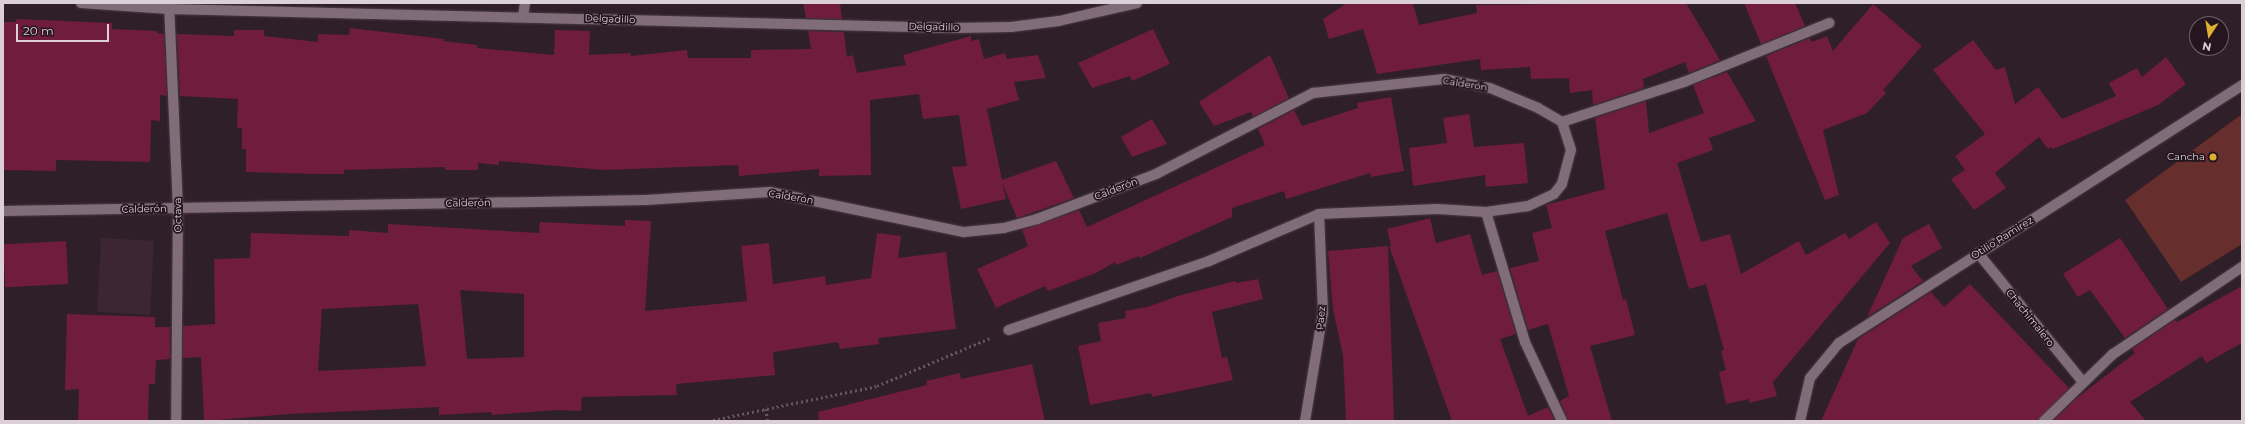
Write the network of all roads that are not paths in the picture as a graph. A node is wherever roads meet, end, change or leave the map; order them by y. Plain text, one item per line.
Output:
1 (81, 3) edge
2 (525, 3) edge
3 (1137, 3) edge
4 (169, 6) edge
5 (523, 16) junction
6 (1829, 23) dead end
7 (2242, 85) edge
8 (1562, 122) junction
9 (178, 208) junction
10 (3, 211) edge
11 (1486, 212) junction
12 (1319, 214) junction
13 (1978, 253) junction
14 (2242, 267) edge
15 (1009, 330) road end
16 (2083, 382) junction
17 (176, 421) edge
18 (1305, 421) edge
19 (1562, 421) edge
20 (1800, 421) edge
21 (2044, 421) edge

1 - 4 street, Delgadillo
2 - 5 street
3 - 5 street, Delgadillo
4 - 5 street, Delgadillo
4 - 9 street, Octava
6 - 8 street
7 - 13 street, Otilio Ramirez
8 - 9 street, Calderón
8 - 11 street
9 - 10 street, Calderón
9 - 17 street, Octava
11 - 12 street
11 - 19 street
12 - 15 street
12 - 18 street, Paez
13 - 16 street, Chachimalero
13 - 20 street, Otilio Ramirez
14 - 16 street
16 - 21 street

